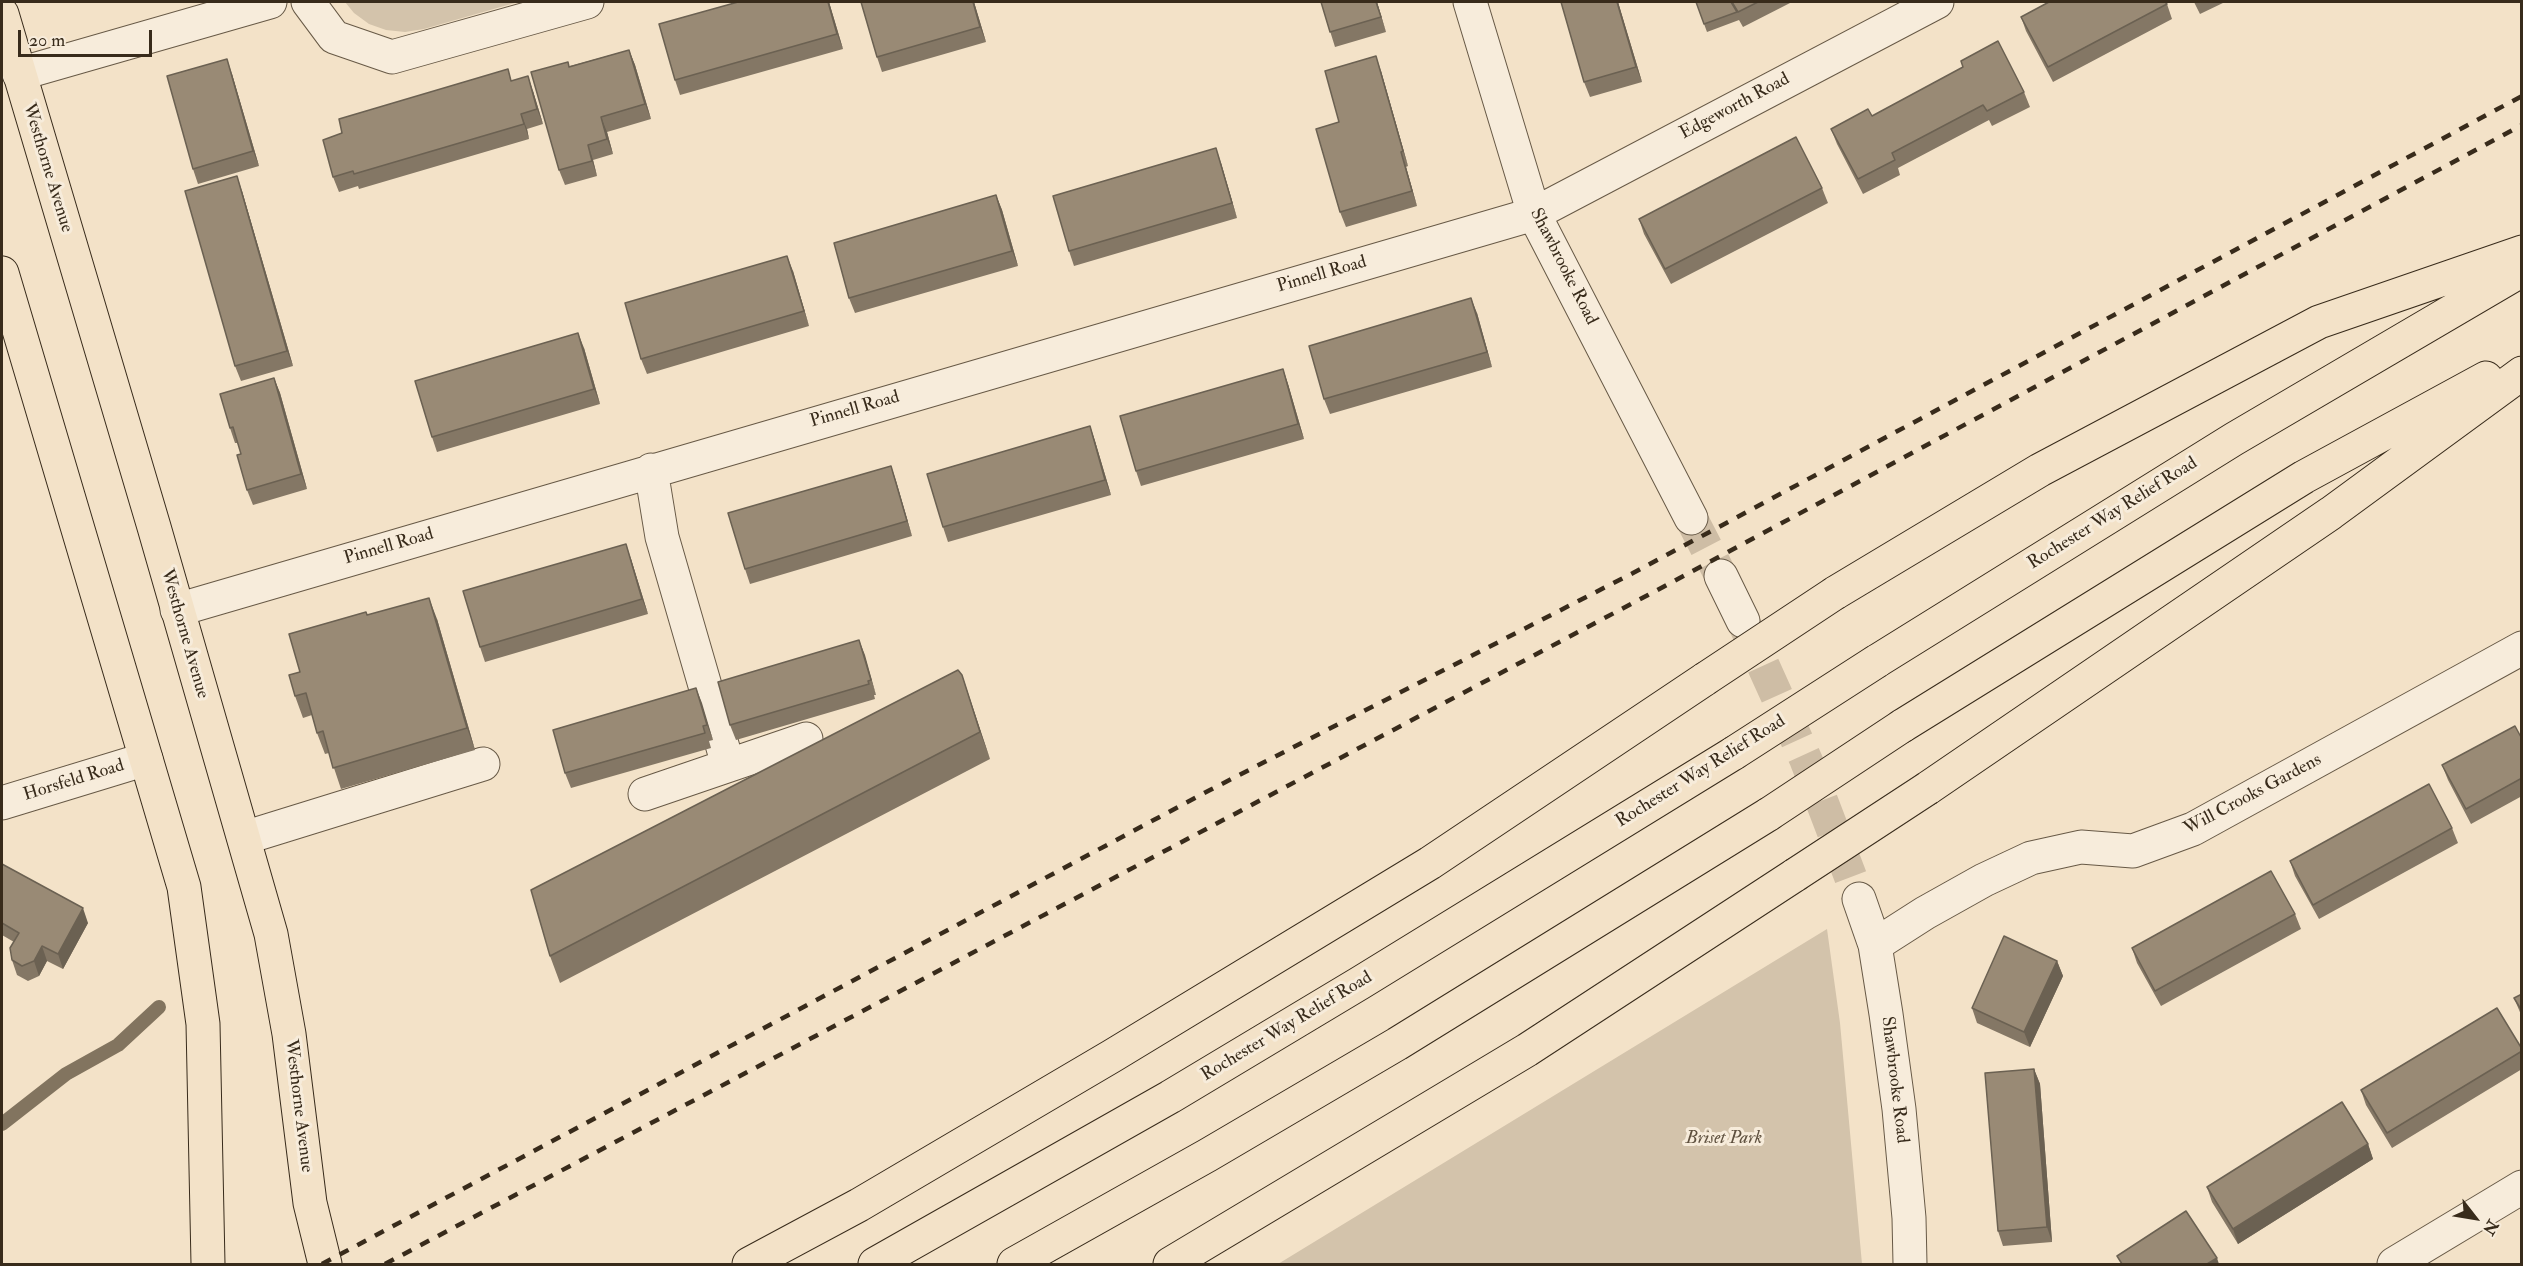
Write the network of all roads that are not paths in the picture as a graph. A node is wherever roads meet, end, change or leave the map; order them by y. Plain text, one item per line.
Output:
1 (270, 2) edge
2 (308, 2) edge
3 (587, 2) edge
4 (1470, 2) edge
5 (1937, 2) edge
6 (2, 14) edge
7 (19, 74) junction
8 (1534, 214) junction
9 (2522, 252) edge
10 (2522, 270) edge
11 (2, 273) edge
12 (2522, 359) edge
13 (2522, 373) edge
14 (651, 470) junction
15 (1691, 518) tunnel mouth
16 (1722, 576) tunnel mouth
17 (177, 610) junction
18 (1743, 621) tunnel mouth
19 (2522, 648) edge
20 (806, 739) dead end
21 (146, 759) junction
22 (483, 764) dead end
23 (728, 765) junction
24 (645, 794) dead end
25 (2, 803) edge
26 (244, 838) junction
27 (1859, 899) tunnel mouth
28 (1875, 945) junction
29 (2522, 1186) edge
30 (208, 1264) edge
31 (325, 1264) edge
32 (749, 1264) edge
33 (875, 1264) edge
34 (1014, 1264) edge
35 (1170, 1264) edge
36 (1910, 1264) edge
37 (2394, 1264) edge

1 - 7 street
2 - 3 street
4 - 8 street, Shawbrooke Road
5 - 8 street, Edgeworth Road
6 - 7 highway, Westhorne Avenue
7 - 17 highway, Westhorne Avenue
8 - 14 street, Pinnell Road
8 - 15 street, Shawbrooke Road
9 - 32 highway, bridge
10 - 33 highway, Rochester Way Relief Road, bridge
11 - 21 highway
12 - 34 highway, bridge
13 - 35 highway, bridge
14 - 17 street, Pinnell Road
14 - 23 street
16 - 18 street
17 - 26 highway, Westhorne Avenue
19 - 28 street, Will Crooks Gardens
20 - 23 street
21 - 25 street, Horsfeld Road
21 - 30 highway
22 - 26 street
23 - 24 street
26 - 31 highway, Westhorne Avenue
27 - 28 street, Shawbrooke Road
28 - 36 street, Shawbrooke Road
29 - 37 street

